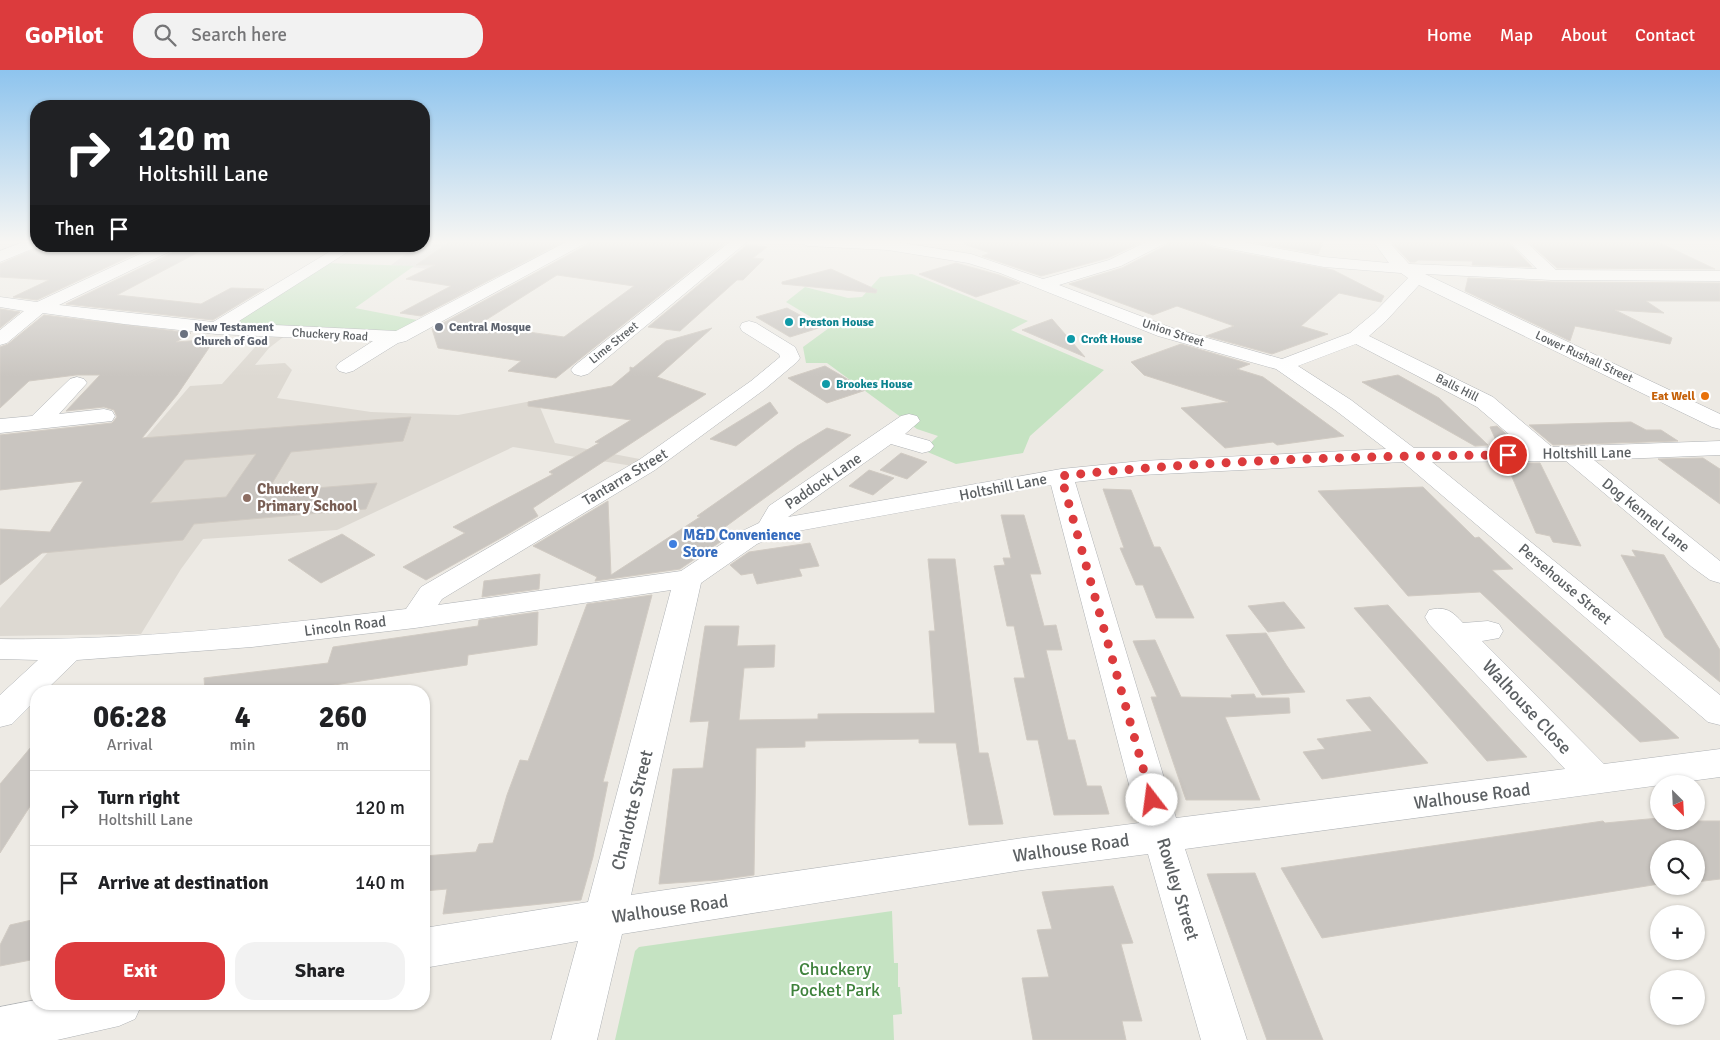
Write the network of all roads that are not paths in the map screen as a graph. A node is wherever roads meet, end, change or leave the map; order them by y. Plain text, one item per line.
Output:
1 (86, 286) edge
2 (284, 286) edge
3 (494, 286) edge
4 (684, 286) edge
5 (1049, 286) edge
6 (1401, 286) edge
7 (1435, 286) edge
8 (0, 302) edge
9 (40, 308) junction
10 (750, 327) dead end
11 (216, 328) junction
12 (1357, 337) junction
13 (392, 338) junction
14 (0, 339) edge
15 (360, 362) dead end
16 (1283, 366) junction
17 (581, 370) dead end
18 (77, 383) dead end
19 (104, 416) dead end
20 (1717, 419) edge
21 (910, 421) dead end
22 (39, 422) junction
23 (0, 426) edge
24 (889, 436) junction
25 (922, 446) dead end
26 (1720, 448) edge
27 (1572, 454) junction
28 (1409, 455) junction
29 (1547, 455) junction
30 (1061, 476) junction
31 (769, 528) junction
32 (1720, 574) edge
33 (688, 579) junction
34 (415, 618) junction
35 (1462, 627) dead end
36 (0, 649) edge
37 (68, 650) junction
38 (31, 685) edge
39 (30, 686) edge
40 (1720, 714) edge
41 (0, 715) edge
42 (1720, 763) edge
43 (1597, 780) junction
44 (1162, 836) junction
45 (604, 918) junction
46 (430, 947) edge
47 (92, 1010) edge
48 (0, 1030) edge
49 (574, 1040) edge
50 (1224, 1040) edge

1 - 9 street
2 - 11 street
3 - 13 street
4 - 17 street, Lime Street
5 - 16 street, Union Street
6 - 12 street
7 - 20 street, Lower Rushall Street
8 - 9 street, Chuckery Road
9 - 11 street, Chuckery Road
9 - 14 street
10 - 34 street, Tantarra Street
11 - 13 street, Chuckery Road
12 - 16 street
12 - 29 street, Balls Hill
13 - 15 street
16 - 28 street, Union Street
18 - 22 street
19 - 22 street
21 - 24 street, Paddock Lane
22 - 23 street
24 - 25 street
24 - 31 street, Paddock Lane
26 - 27 street, Holtshill Lane
27 - 29 street, Holtshill Lane
27 - 32 street, Dog Kennel Lane
28 - 29 street, Holtshill Lane
28 - 30 street, Holtshill Lane
28 - 40 street, Persehouse Street
30 - 31 street, Holtshill Lane
30 - 44 street, Rowley Street
31 - 33 street
33 - 34 street, Lincoln Road
33 - 45 street, Charlotte Street
34 - 37 street, Lincoln Road
35 - 43 street, Walhouse Close
36 - 37 street, Lincoln Road
37 - 38 street
39 - 41 street
42 - 43 street, Walhouse Road
43 - 44 street, Walhouse Road
44 - 45 street, Walhouse Road
44 - 50 street, Rowley Street
45 - 46 street, Walhouse Road
45 - 49 street, Charlotte Street
47 - 48 street

